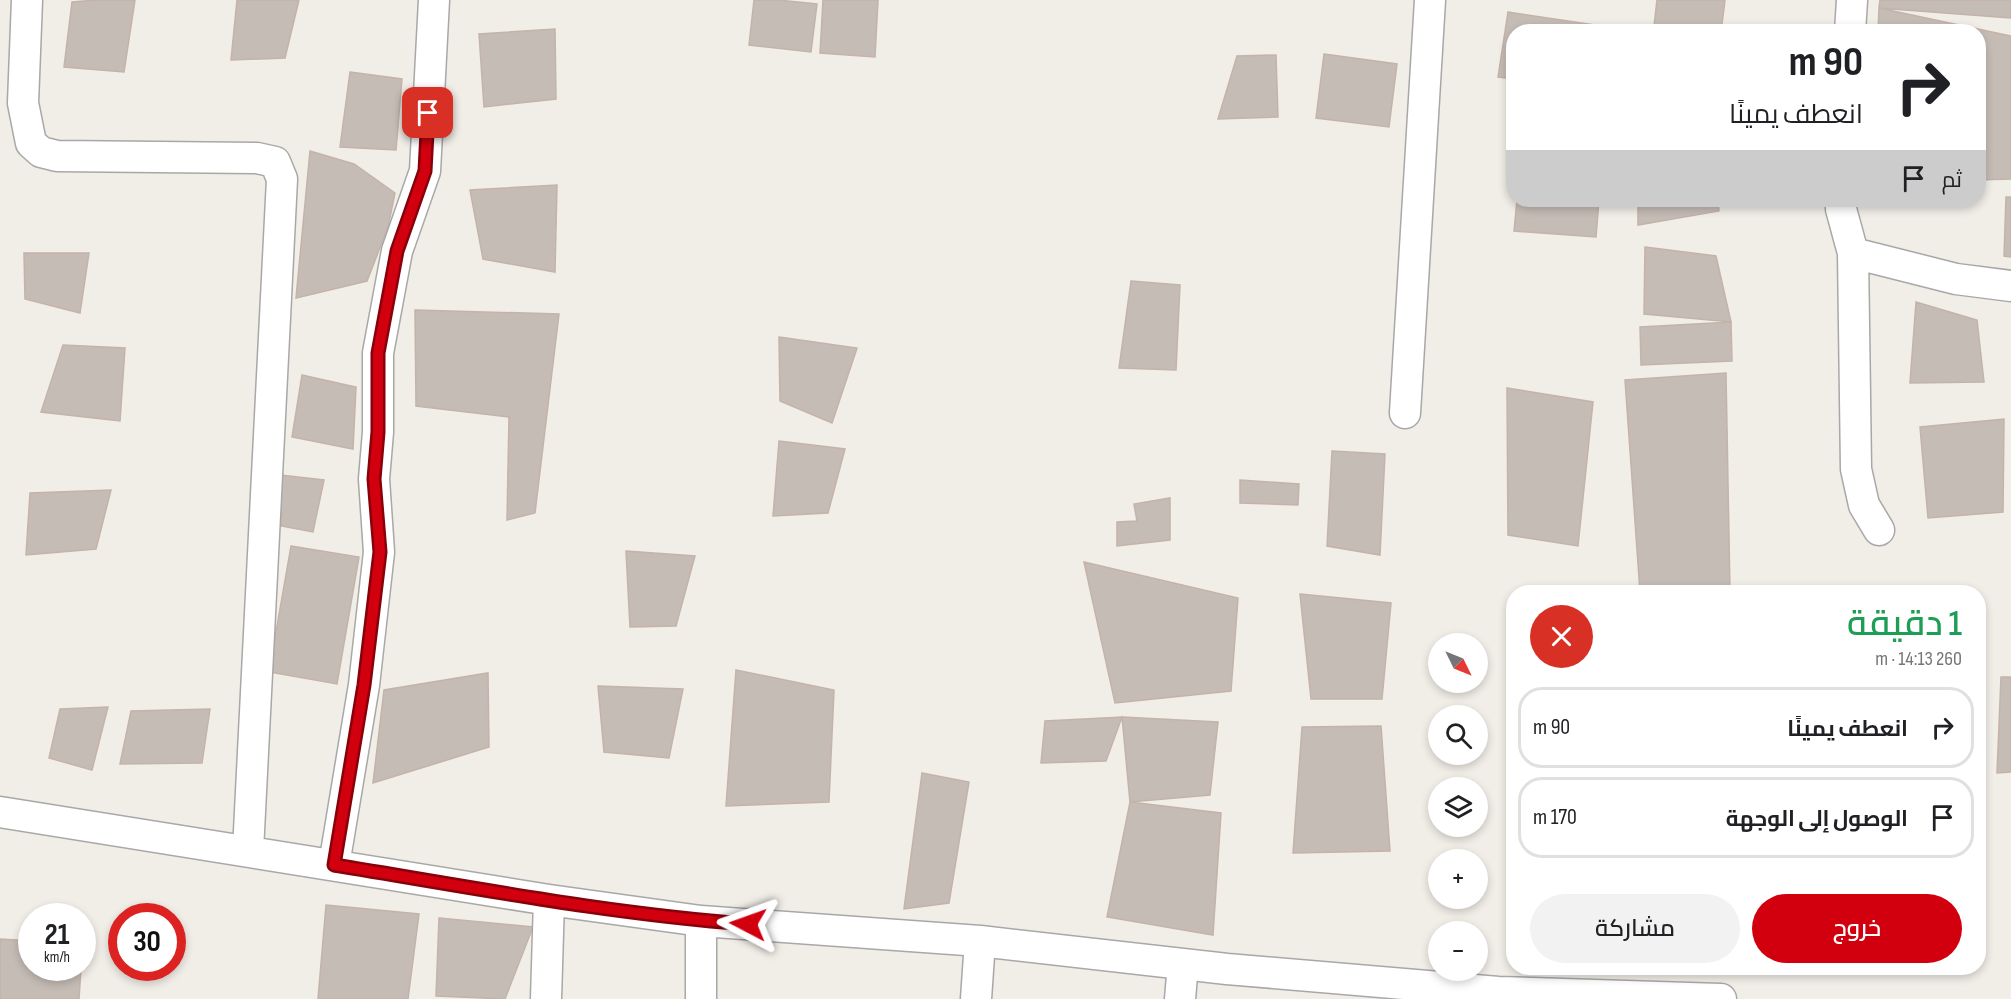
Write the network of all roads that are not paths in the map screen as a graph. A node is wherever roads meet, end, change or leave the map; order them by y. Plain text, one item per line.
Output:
1 (27, 0) edge
2 (434, 0) edge
3 (1430, 0) edge
4 (1852, 0) edge
5 (1850, 24) edge
6 (1841, 207) edge
7 (1853, 253) junction
8 (2011, 286) edge
9 (1405, 413) dead end
10 (1879, 530) dead end
11 (0, 812) edge
12 (248, 851) junction
13 (334, 865) junction
14 (549, 900) junction
15 (701, 921) junction
16 (980, 941) junction
17 (1183, 964) junction
18 (546, 999) edge
19 (701, 999) edge
20 (976, 999) edge
21 (1179, 999) edge
22 (1721, 999) edge

1 - 12 street
2 - 13 street
3 - 9 street
4 - 5 street
6 - 7 street
7 - 8 street
7 - 10 street
11 - 12 street
12 - 13 street
13 - 14 street
14 - 15 street
14 - 18 street
15 - 16 street
15 - 19 street
16 - 17 street
16 - 20 street
17 - 21 street
17 - 22 street

